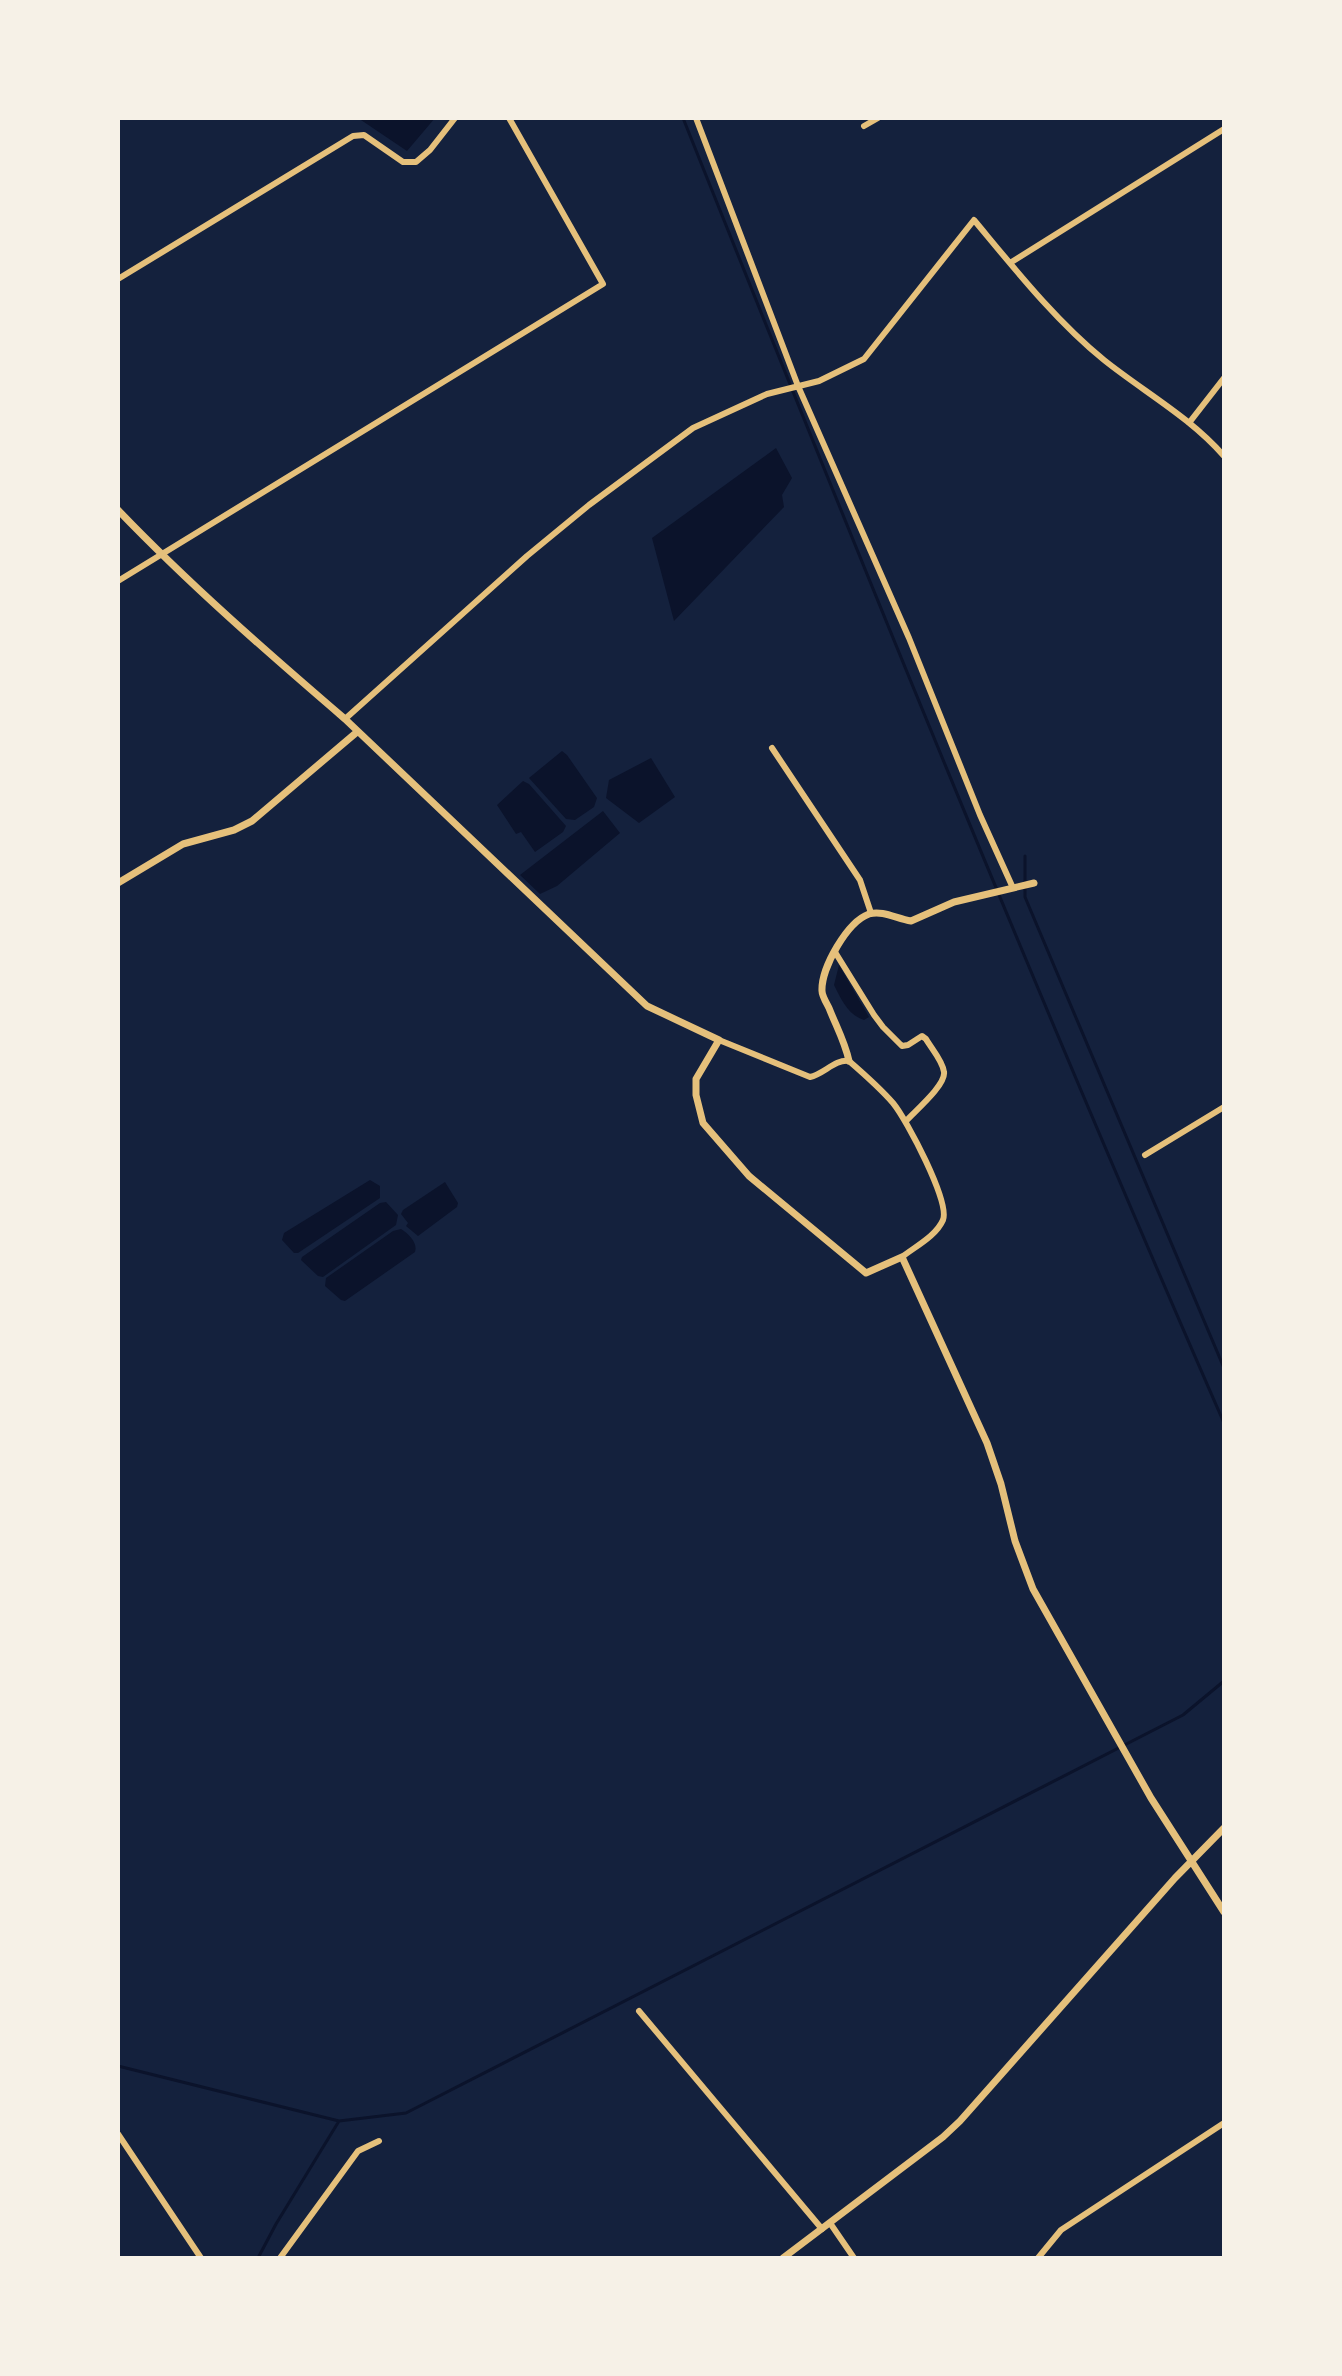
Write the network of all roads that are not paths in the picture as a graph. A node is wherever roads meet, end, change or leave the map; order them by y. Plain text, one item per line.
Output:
1 (455, 118) edge
2 (509, 118) edge
3 (696, 118) edge
4 (878, 118) edge
5 (864, 126) dead end
6 (1224, 129) edge
7 (1010, 263) junction
8 (118, 279) edge
9 (1224, 378) edge
10 (796, 387) junction
11 (1189, 423) junction
12 (1224, 456) edge
13 (118, 510) edge
14 (162, 554) junction
15 (118, 581) edge
16 (345, 719) junction
17 (357, 732) junction
18 (772, 748) dead end
19 (118, 883) edge
20 (1034, 883) dead end
21 (1013, 888) junction
22 (871, 913) junction
23 (835, 952) junction
24 (719, 1040) junction
25 (849, 1061) junction
26 (1224, 1107) edge
27 (906, 1121) junction
28 (1145, 1155) dead end
29 (902, 1257) junction
30 (1224, 1828) edge
31 (1193, 1862) junction
32 (1224, 1912) edge
33 (639, 2011) dead end
34 (1224, 2123) edge
35 (118, 2134) edge
36 (379, 2141) dead end
37 (830, 2223) junction
38 (822, 2229) junction
39 (201, 2258) edge
40 (280, 2258) edge
41 (783, 2258) edge
42 (854, 2258) edge
43 (1038, 2258) edge

1 - 8 street
2 - 14 street
3 - 10 street
4 - 5 street
6 - 7 street
7 - 10 street
7 - 11 street
9 - 11 street
10 - 16 street
10 - 21 street
11 - 12 street
13 - 14 street
14 - 15 street
14 - 16 street
16 - 17 street
17 - 19 street
17 - 24 street
18 - 22 street
20 - 21 street
21 - 22 street
22 - 23 street
23 - 25 street
23 - 27 street
24 - 25 street
24 - 29 street
25 - 27 street
26 - 28 street
27 - 29 street
29 - 31 street
30 - 31 street
31 - 32 street
31 - 37 street
33 - 38 street
34 - 43 street
35 - 39 street
36 - 40 street
37 - 38 street
37 - 42 street
38 - 41 street

